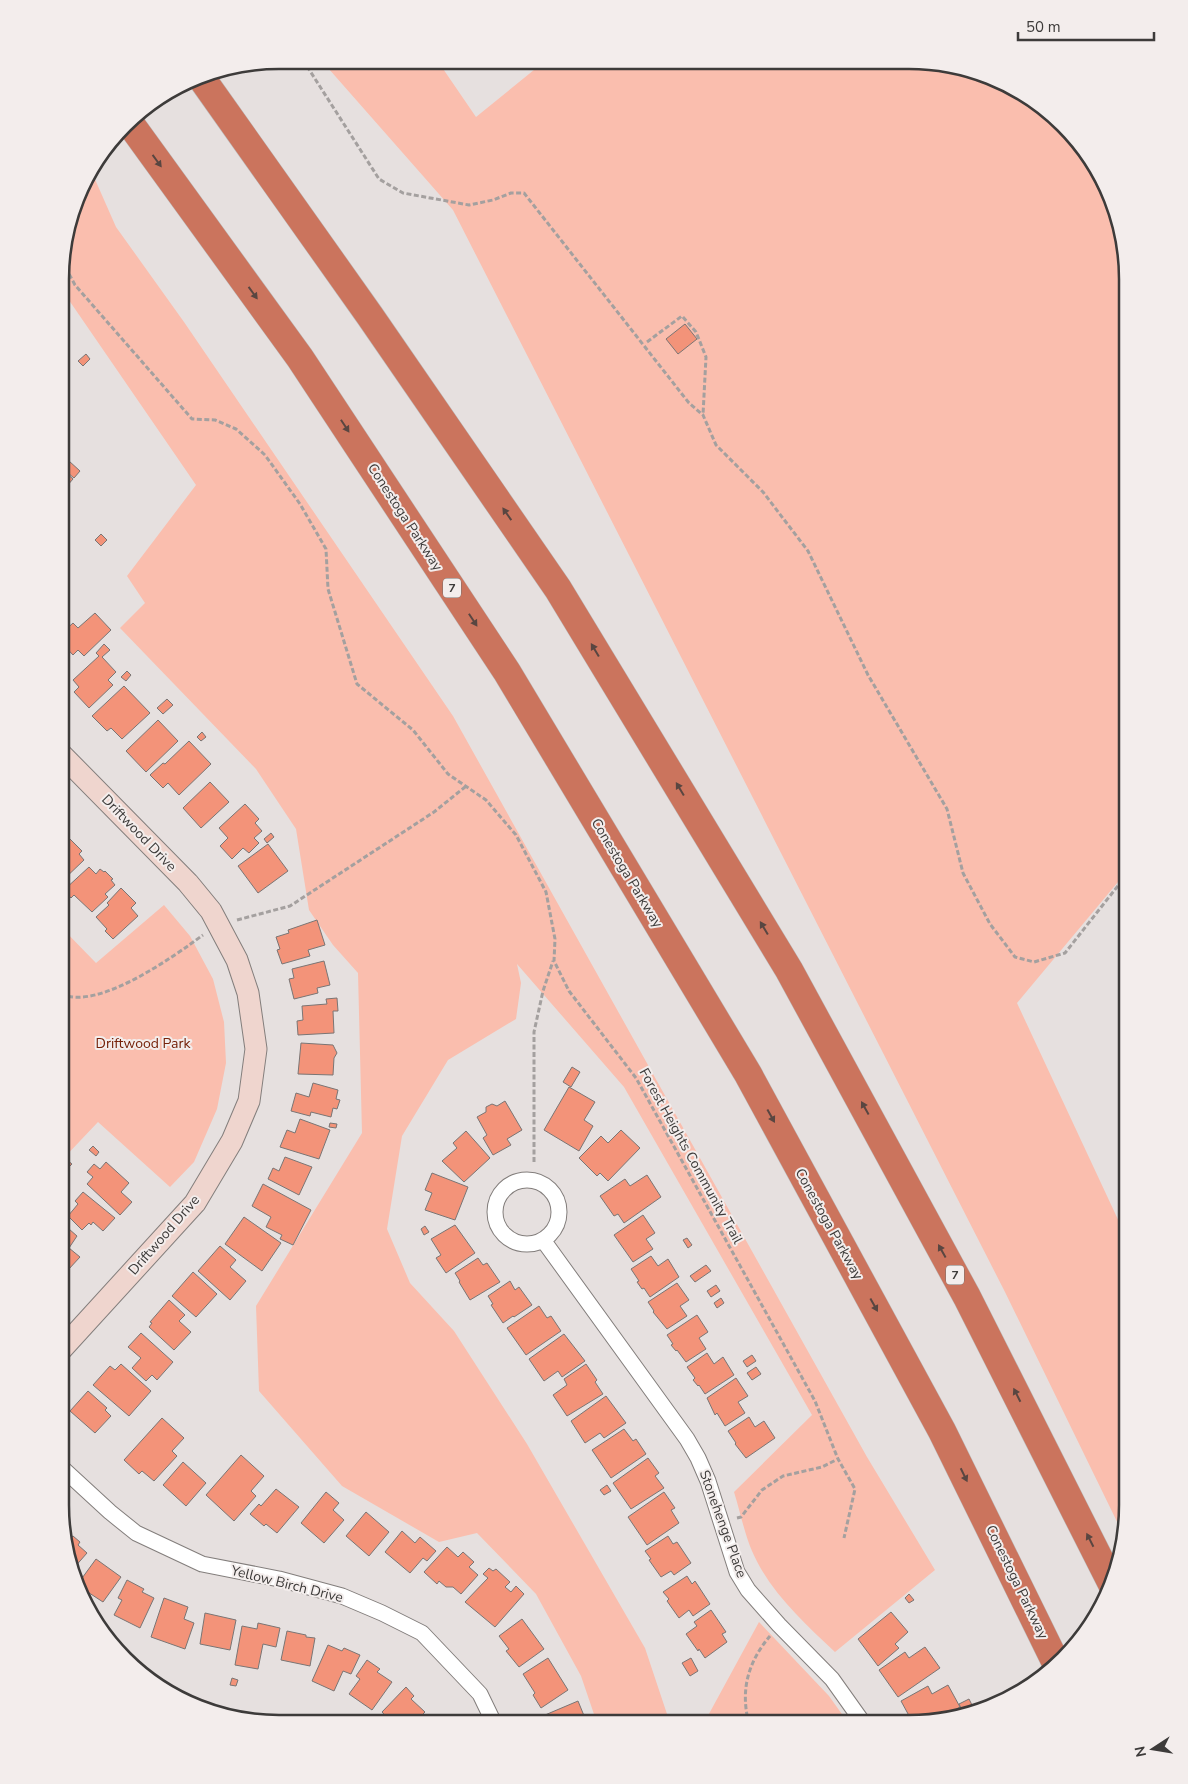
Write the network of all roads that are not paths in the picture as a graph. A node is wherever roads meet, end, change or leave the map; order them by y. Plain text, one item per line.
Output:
1 (205, 82) edge
2 (132, 128) edge
3 (69, 762) edge
4 (543, 1240) junction
5 (69, 1342) edge
6 (69, 1474) edge
7 (1107, 1575) edge
8 (1054, 1657) edge
9 (490, 1715) edge
10 (858, 1715) edge

7 -> 1 highway, 7
2 -> 8 highway, Conestoga Parkway / 7
3 - 5 street, Driftwood Drive
4 - 4 street
4 - 10 street, Stonehenge Place
6 - 9 street, Yellow Birch Drive

